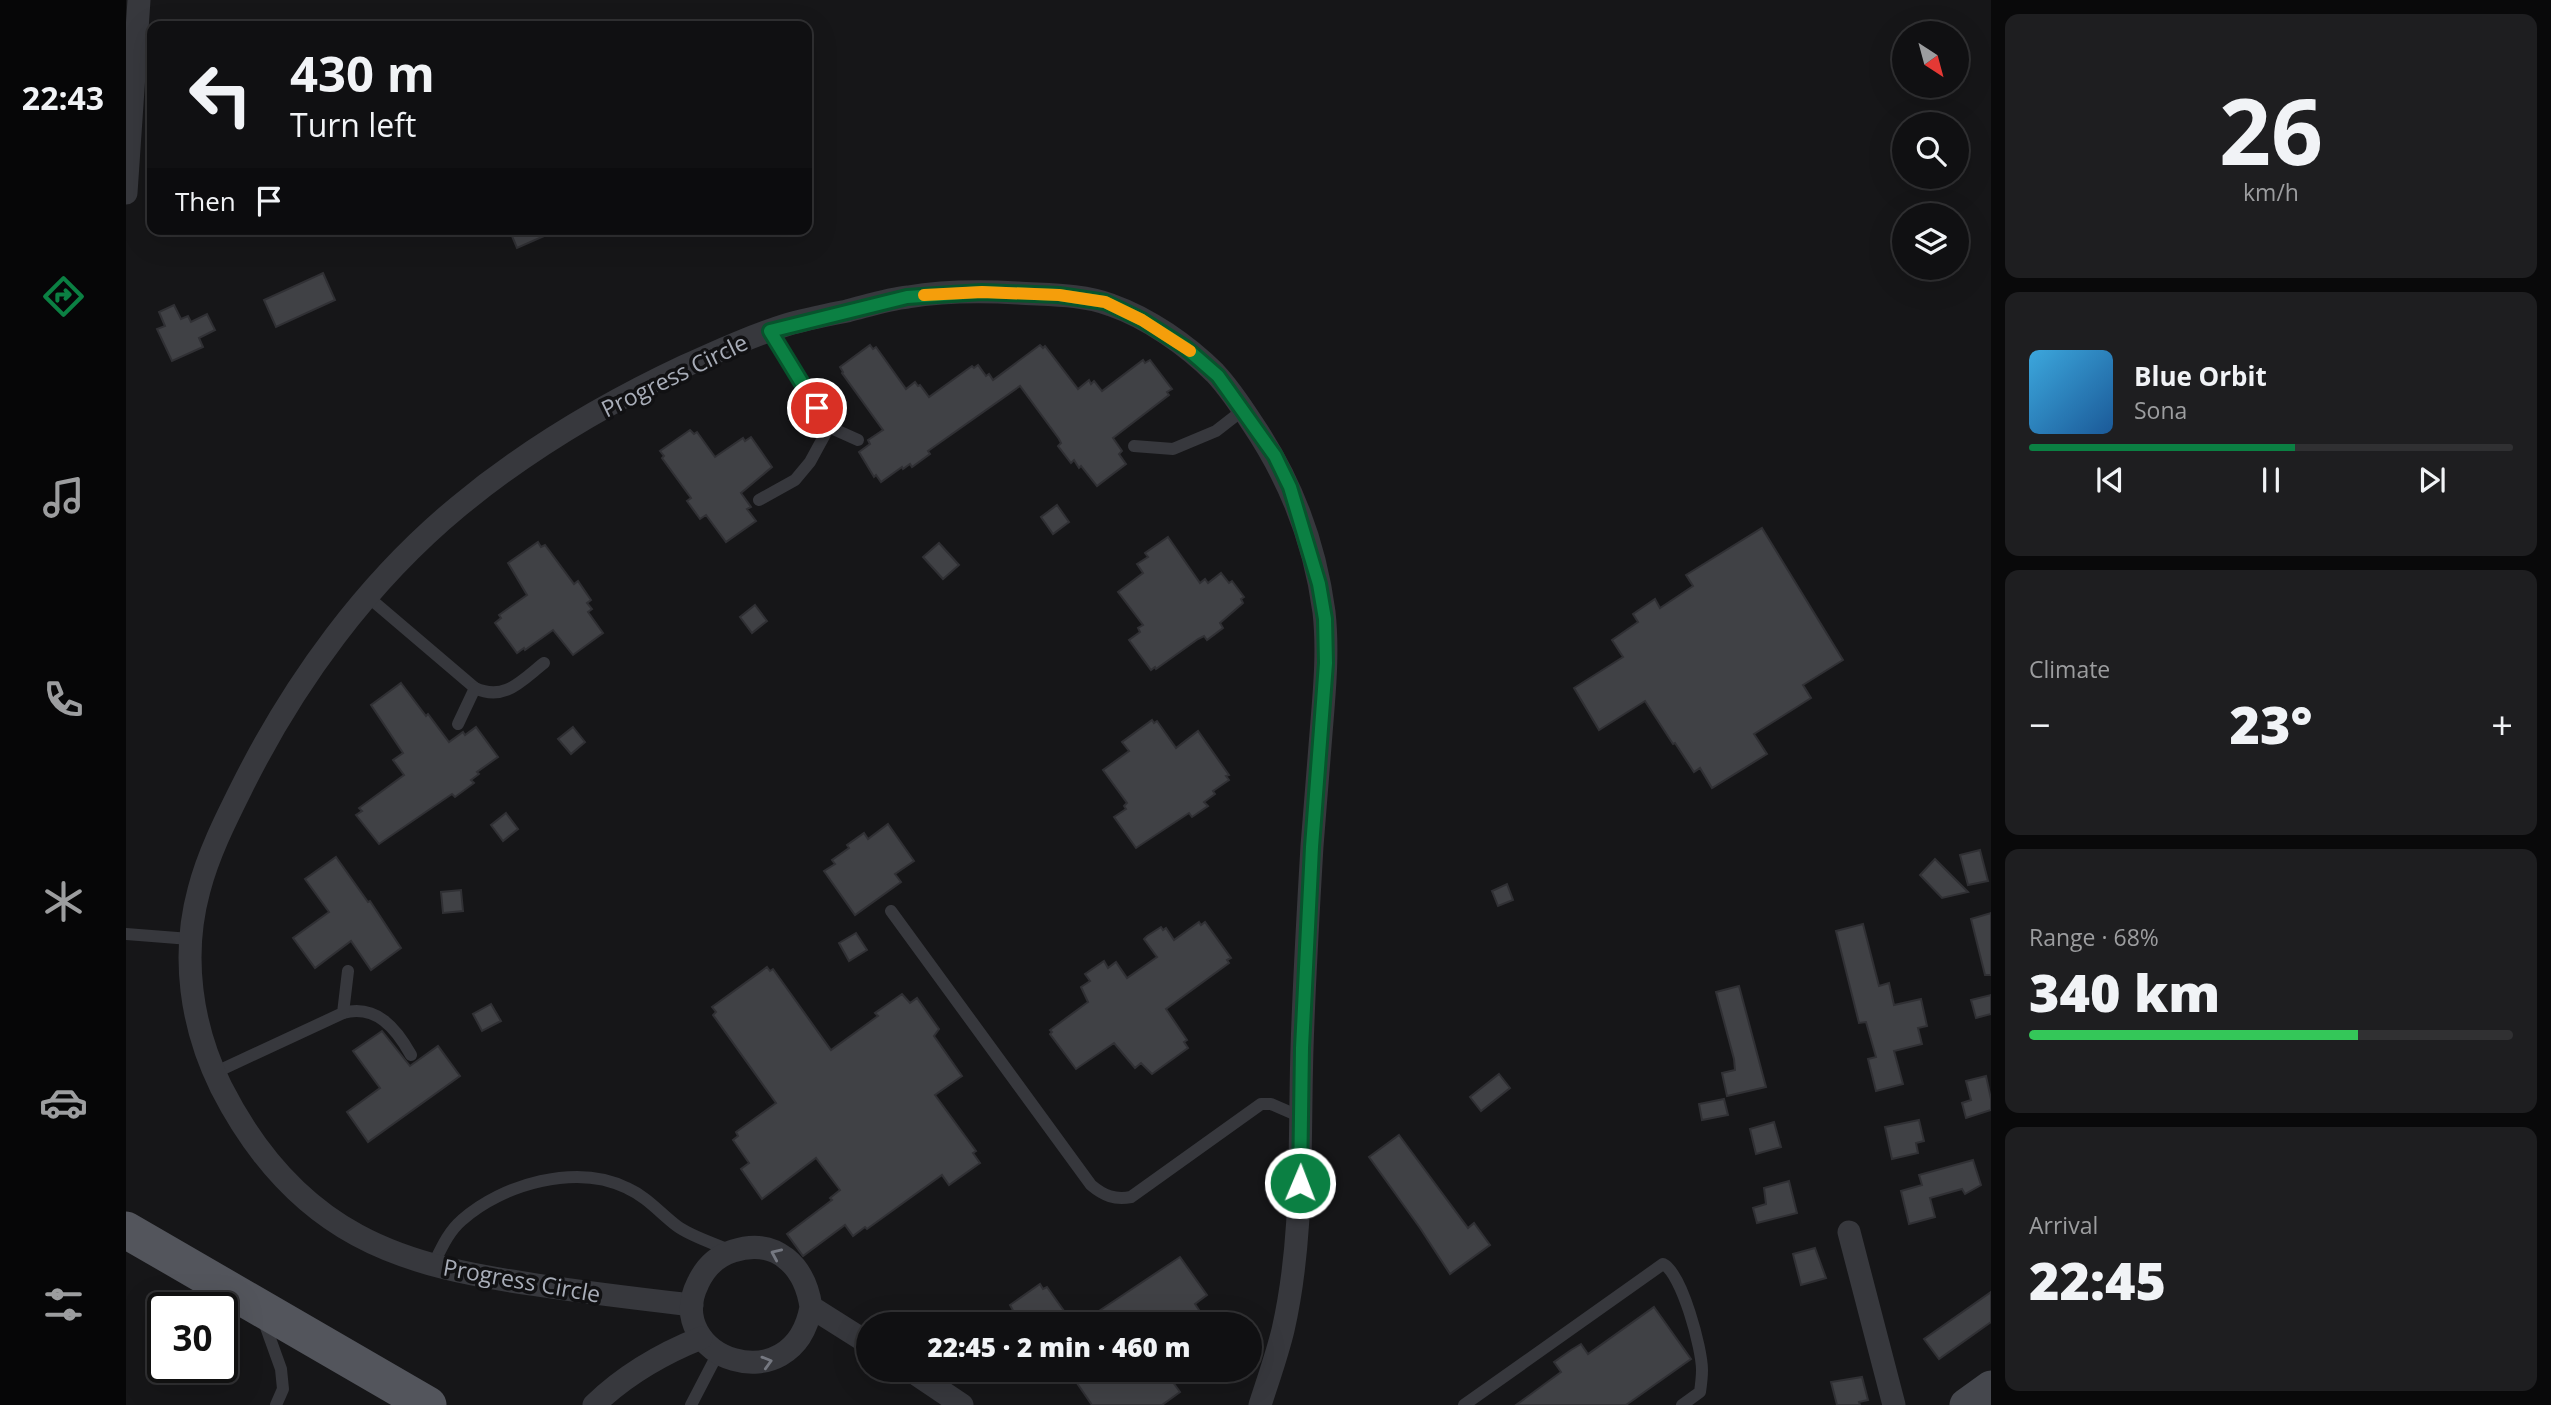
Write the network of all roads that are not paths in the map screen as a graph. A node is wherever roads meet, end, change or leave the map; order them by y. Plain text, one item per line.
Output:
1 (139, 0) edge
2 (126, 193) edge
3 (770, 331) junction
4 (1243, 410) junction
5 (829, 427) junction
6 (858, 440) dead end
7 (1135, 446) dead end
8 (759, 500) dead end
9 (367, 596) junction
10 (544, 663) dead end
11 (475, 688) junction
12 (458, 724) dead end
13 (891, 911) dead end
14 (126, 934) edge
15 (190, 939) junction
16 (348, 971) dead end
17 (343, 1013) junction
18 (411, 1055) dead end
19 (214, 1073) junction
20 (1301, 1117) junction
21 (126, 1230) edge
22 (1849, 1232) dead end
23 (731, 1251) junction
24 (433, 1265) junction
25 (258, 1305) junction
26 (692, 1305) junction
27 (811, 1307) junction
28 (856, 1335) edge
29 (709, 1347) junction
30 (928, 1382) edge
31 (1991, 1387) edge
32 (276, 1405) edge
33 (428, 1405) edge
34 (594, 1405) edge
35 (691, 1405) edge
36 (962, 1405) edge
37 (1260, 1405) edge
38 (1464, 1405) edge
39 (1682, 1405) edge
40 (1894, 1405) edge
41 (1966, 1405) edge

1 - 2 street
3 - 4 street, Progress Circle
3 - 5 lane
3 - 9 street, Progress Circle
4 - 7 lane
4 - 20 street, Progress Circle
5 - 6 lane
5 - 8 lane
9 - 11 lane
9 - 15 street, Progress Circle
10 - 11 lane
11 - 12 lane
13 - 20 lane
14 - 15 lane
15 - 19 street, Progress Circle
16 - 17 lane
17 - 18 lane
17 - 19 lane
19 - 24 street, Progress Circle
20 - 37 street, Progress Circle
21 - 25 main road
22 - 40 street
23 - 24 lane
23 - 26 street
27 -> 23 street
24 - 26 street, Progress Circle
25 - 32 lane
25 - 33 main road
26 - 29 street
27 - 28 street
29 -> 27 street
29 - 34 street
29 - 35 lane
30 - 36 street
31 - 41 main road
38 - 39 lane

